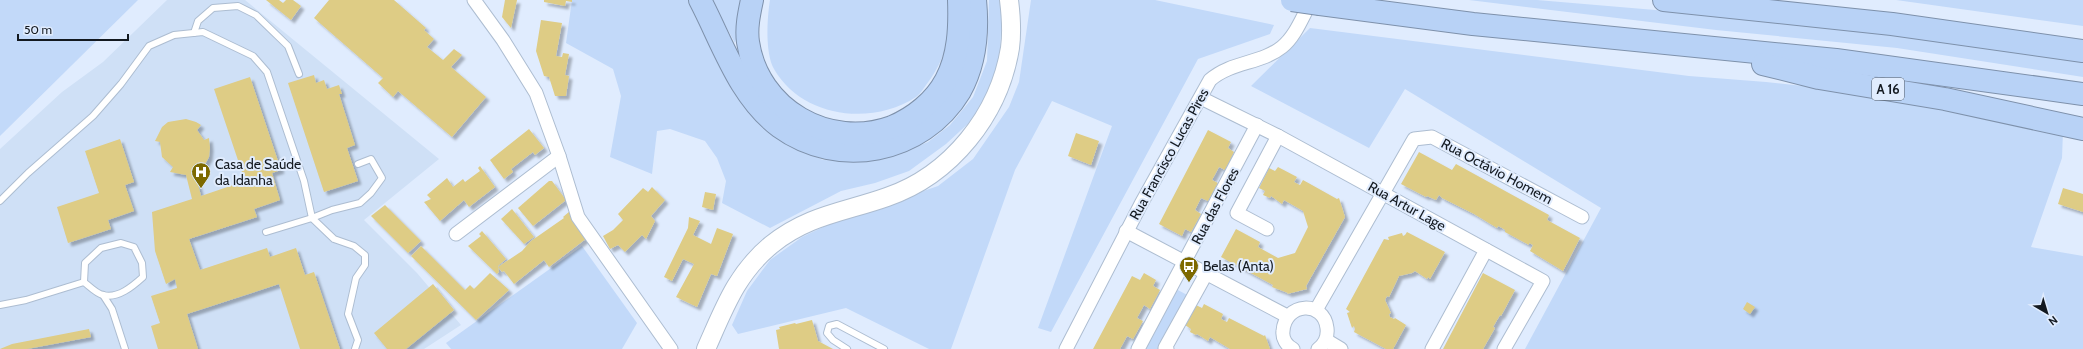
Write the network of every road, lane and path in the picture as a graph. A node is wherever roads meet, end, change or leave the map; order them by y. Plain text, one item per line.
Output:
1 (474, 0) edge
2 (700, 0) edge
3 (752, 0) edge
4 (959, 0) edge
5 (975, 0) edge
6 (1010, 0) edge
7 (1292, 0) edge
8 (1664, 0) edge
9 (1316, 2) edge
10 (194, 33) junction
11 (2083, 42) edge
12 (2035, 44) junction
13 (1694, 47) junction
14 (2083, 51) edge
15 (299, 74) dead end
16 (2083, 94) edge
17 (1201, 98) junction
18 (1258, 125) junction
19 (2083, 129) edge
20 (1278, 136) junction
21 (559, 156) junction
22 (358, 164) dead end
23 (1383, 193) junction
24 (0, 201) edge
25 (1582, 217) dead end
26 (312, 218) junction
27 (1267, 228) dead end
28 (1126, 231) junction
29 (266, 232) dead end
30 (456, 234) dead end
31 (1486, 250) junction
32 (1184, 263) junction
33 (1206, 274) junction
34 (84, 282) junction
35 (103, 295) junction
36 (0, 304) edge
37 (1316, 310) junction
38 (1287, 316) junction
39 (1322, 345) edge
40 (710, 347) edge
41 (124, 349) edge
42 (355, 349) edge
43 (671, 349) edge
44 (847, 349) edge
45 (884, 349) edge
46 (1066, 349) edge
47 (1138, 349) edge
48 (1167, 349) edge
49 (1293, 349) edge
50 (1341, 349) edge
51 (1432, 349) edge
52 (1504, 349) edge

1 - 21 street
2 - 5 highway
3 - 4 highway
6 - 40 street
7 - 9 highway, A 16, bridge
8 - 12 highway
9 - 13 highway, A 16
9 - 17 street, Rua Francisco Lucas Pires
10 - 15 lane
10 - 24 lane
10 - 26 lane
11 - 12 highway
12 - 14 highway
13 - 16 highway, A 16
13 - 19 highway, A 16
17 - 18 street, Rua Artur Lage
17 - 28 street, Rua Francisco Lucas Pires
18 - 20 street, Rua Artur Lage
18 - 32 street, Rua das Flores
20 - 23 street, Rua Artur Lage
20 - 27 street
21 - 30 street
21 - 43 street
22 - 26 lane
23 - 25 street, Rua Octávio Homem
23 - 31 street, Rua Artur Lage
23 - 37 street, Rua Octávio Homem
26 - 29 lane
26 - 42 lane
28 - 32 street
28 - 46 street, Rua Francisco Lucas Pires
31 - 51 street
31 - 52 street, Rua Artur Lage
32 - 33 street
32 - 47 street, Rua das Flores
33 - 38 street
33 - 48 street
34 - 35 lane
34 - 35 lane
34 - 36 lane
35 - 41 lane
37 - 38 street
37 - 39 street
38 - 49 street
39 - 50 street
44 - 45 lane

